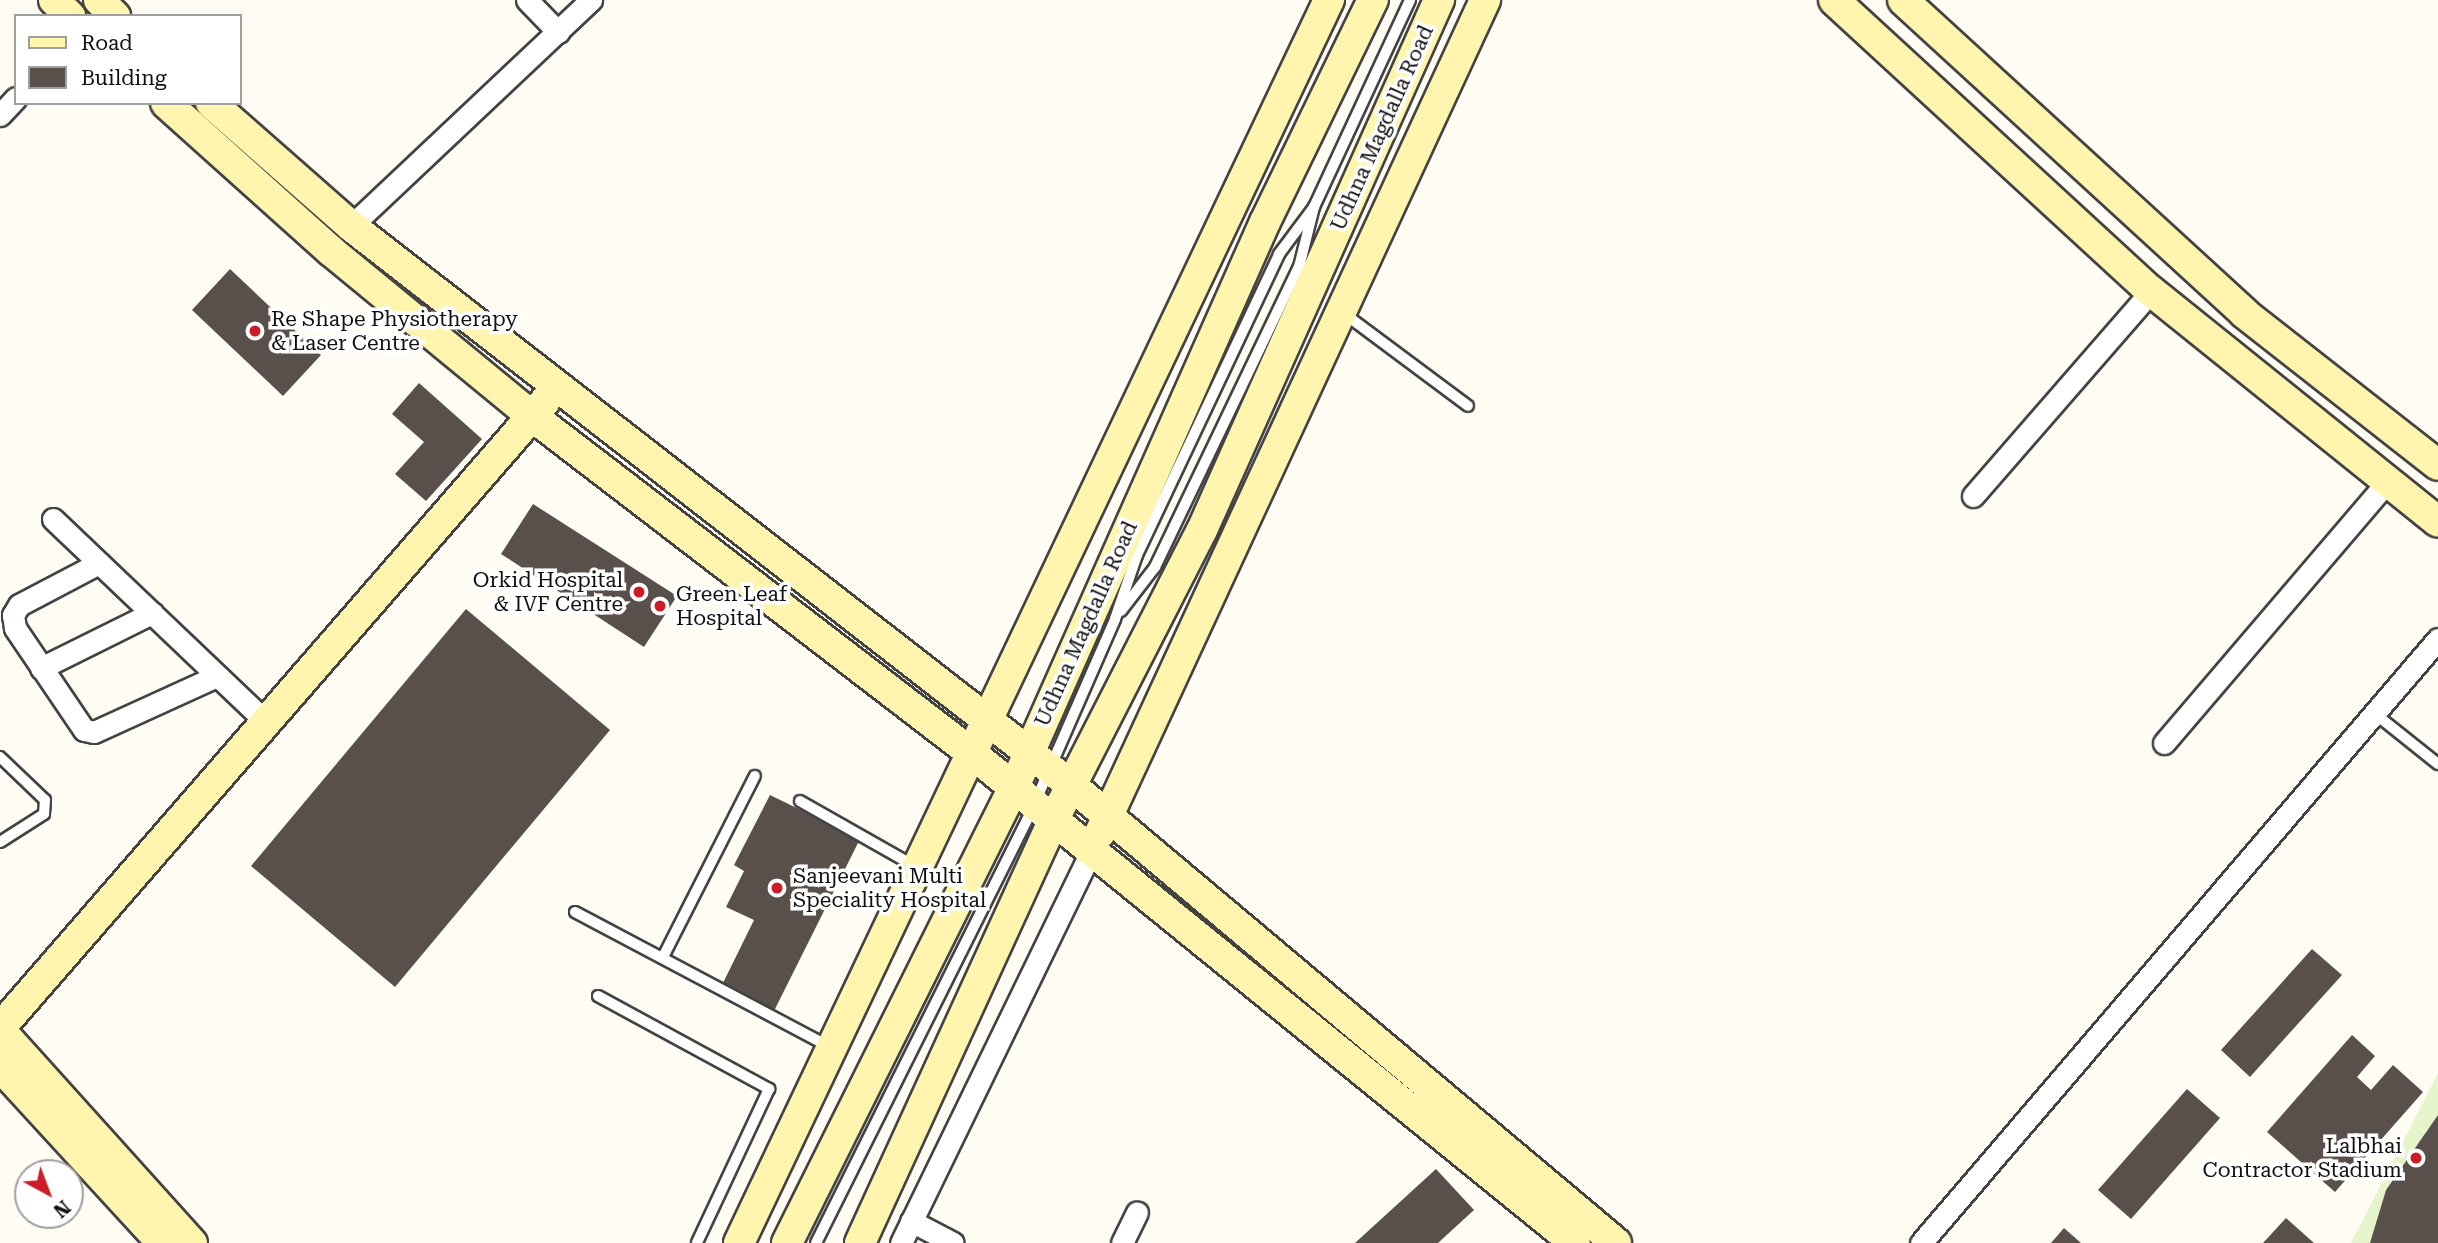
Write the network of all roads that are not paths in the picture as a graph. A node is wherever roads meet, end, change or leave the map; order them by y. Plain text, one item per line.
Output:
1 (54, 0) edge
2 (527, 0) edge
3 (591, 0) edge
4 (1329, 0) edge
5 (1373, 0) edge
6 (1410, 0) edge
7 (1438, 0) edge
8 (1485, 0) edge
9 (1834, 0) edge
10 (1903, 0) edge
11 (68, 14) edge
12 (558, 32) junction
13 (14, 100) edge
14 (168, 105) edge
15 (213, 105) edge
16 (0, 115) edge
17 (1314, 207) junction
18 (351, 226) junction
19 (2151, 291) junction
20 (1339, 311) junction
21 (556, 388) junction
22 (1468, 406) dead end
23 (532, 416) junction
24 (2438, 465) edge
25 (2387, 482) junction
26 (1973, 496) dead end
27 (53, 519) dead end
28 (2438, 522) edge
29 (1069, 545) junction
30 (99, 563) junction
31 (1111, 567) junction
32 (152, 613) junction
33 (1115, 619) junction
34 (2438, 639) edge
35 (41, 668) junction
36 (217, 676) junction
37 (2374, 713) junction
38 (985, 721) junction
39 (265, 722) junction
40 (2164, 743) dead end
41 (970, 752) junction
42 (0, 757) edge
43 (2438, 764) edge
44 (1049, 770) junction
45 (755, 776) dead end
46 (800, 801) dead end
47 (1034, 803) junction
48 (1108, 816) junction
49 (0, 842) edge
50 (1092, 849) junction
51 (916, 867) junction
52 (575, 912) dead end
53 (663, 957) junction
54 (598, 996) dead end
55 (0, 1029) edge
56 (831, 1046) junction
57 (0, 1066) edge
58 (1137, 1212) dead end
59 (911, 1221) junction
60 (162, 1243) edge
61 (192, 1243) edge
62 (697, 1243) edge
63 (738, 1243) edge
64 (787, 1243) edge
65 (816, 1243) edge
66 (860, 1243) edge
67 (901, 1243) edge
68 (953, 1243) edge
69 (1122, 1243) edge
70 (1575, 1243) edge
71 (1616, 1243) edge
72 (1921, 1243) edge

1 - 11 street
2 - 12 street
3 - 12 street
4 - 29 street
5 - 31 street, Udhna Magdalla Road
6 - 17 lane
7 - 44 street, Udhna Magdalla Road
8 - 20 street
9 - 19 street
10 - 24 street
12 - 18 street
13 - 16 street
14 - 23 street
15 - 18 street
17 - 33 lane
17 - 33 lane
18 - 21 street
19 - 25 street
19 - 26 street
20 - 22 lane
20 - 48 street
21 - 23 street
21 - 38 street
23 - 39 street
23 - 41 street
25 - 28 street
25 - 40 street
27 - 30 street
29 - 31 street
29 - 38 street
30 - 32 street
30 - 35 street
31 - 44 street, Udhna Magdalla Road
32 - 35 street
32 - 36 street
33 - 44 lane
34 - 37 street
35 - 36 street
36 - 39 street
37 - 43 lane
37 - 72 street
38 - 41 street
38 - 44 street
39 - 55 street
41 - 47 street
41 - 51 street
42 - 49 lane
44 - 47 street, Udhna Magdalla Road
44 - 47 street, Udhna Magdalla Road
44 - 48 street
45 - 53 lane
46 - 51 lane
47 - 50 street
47 - 64 street, Udhna Magdalla Road
47 - 65 lane
47 - 66 street, Udhna Magdalla Road
48 - 50 street
48 - 71 street
50 - 59 street
50 - 70 street
51 - 56 street
52 - 53 lane
53 - 56 lane
54 - 62 lane
55 - 61 street
56 - 63 street
57 - 60 street
58 - 69 street
59 - 67 street
59 - 68 street

